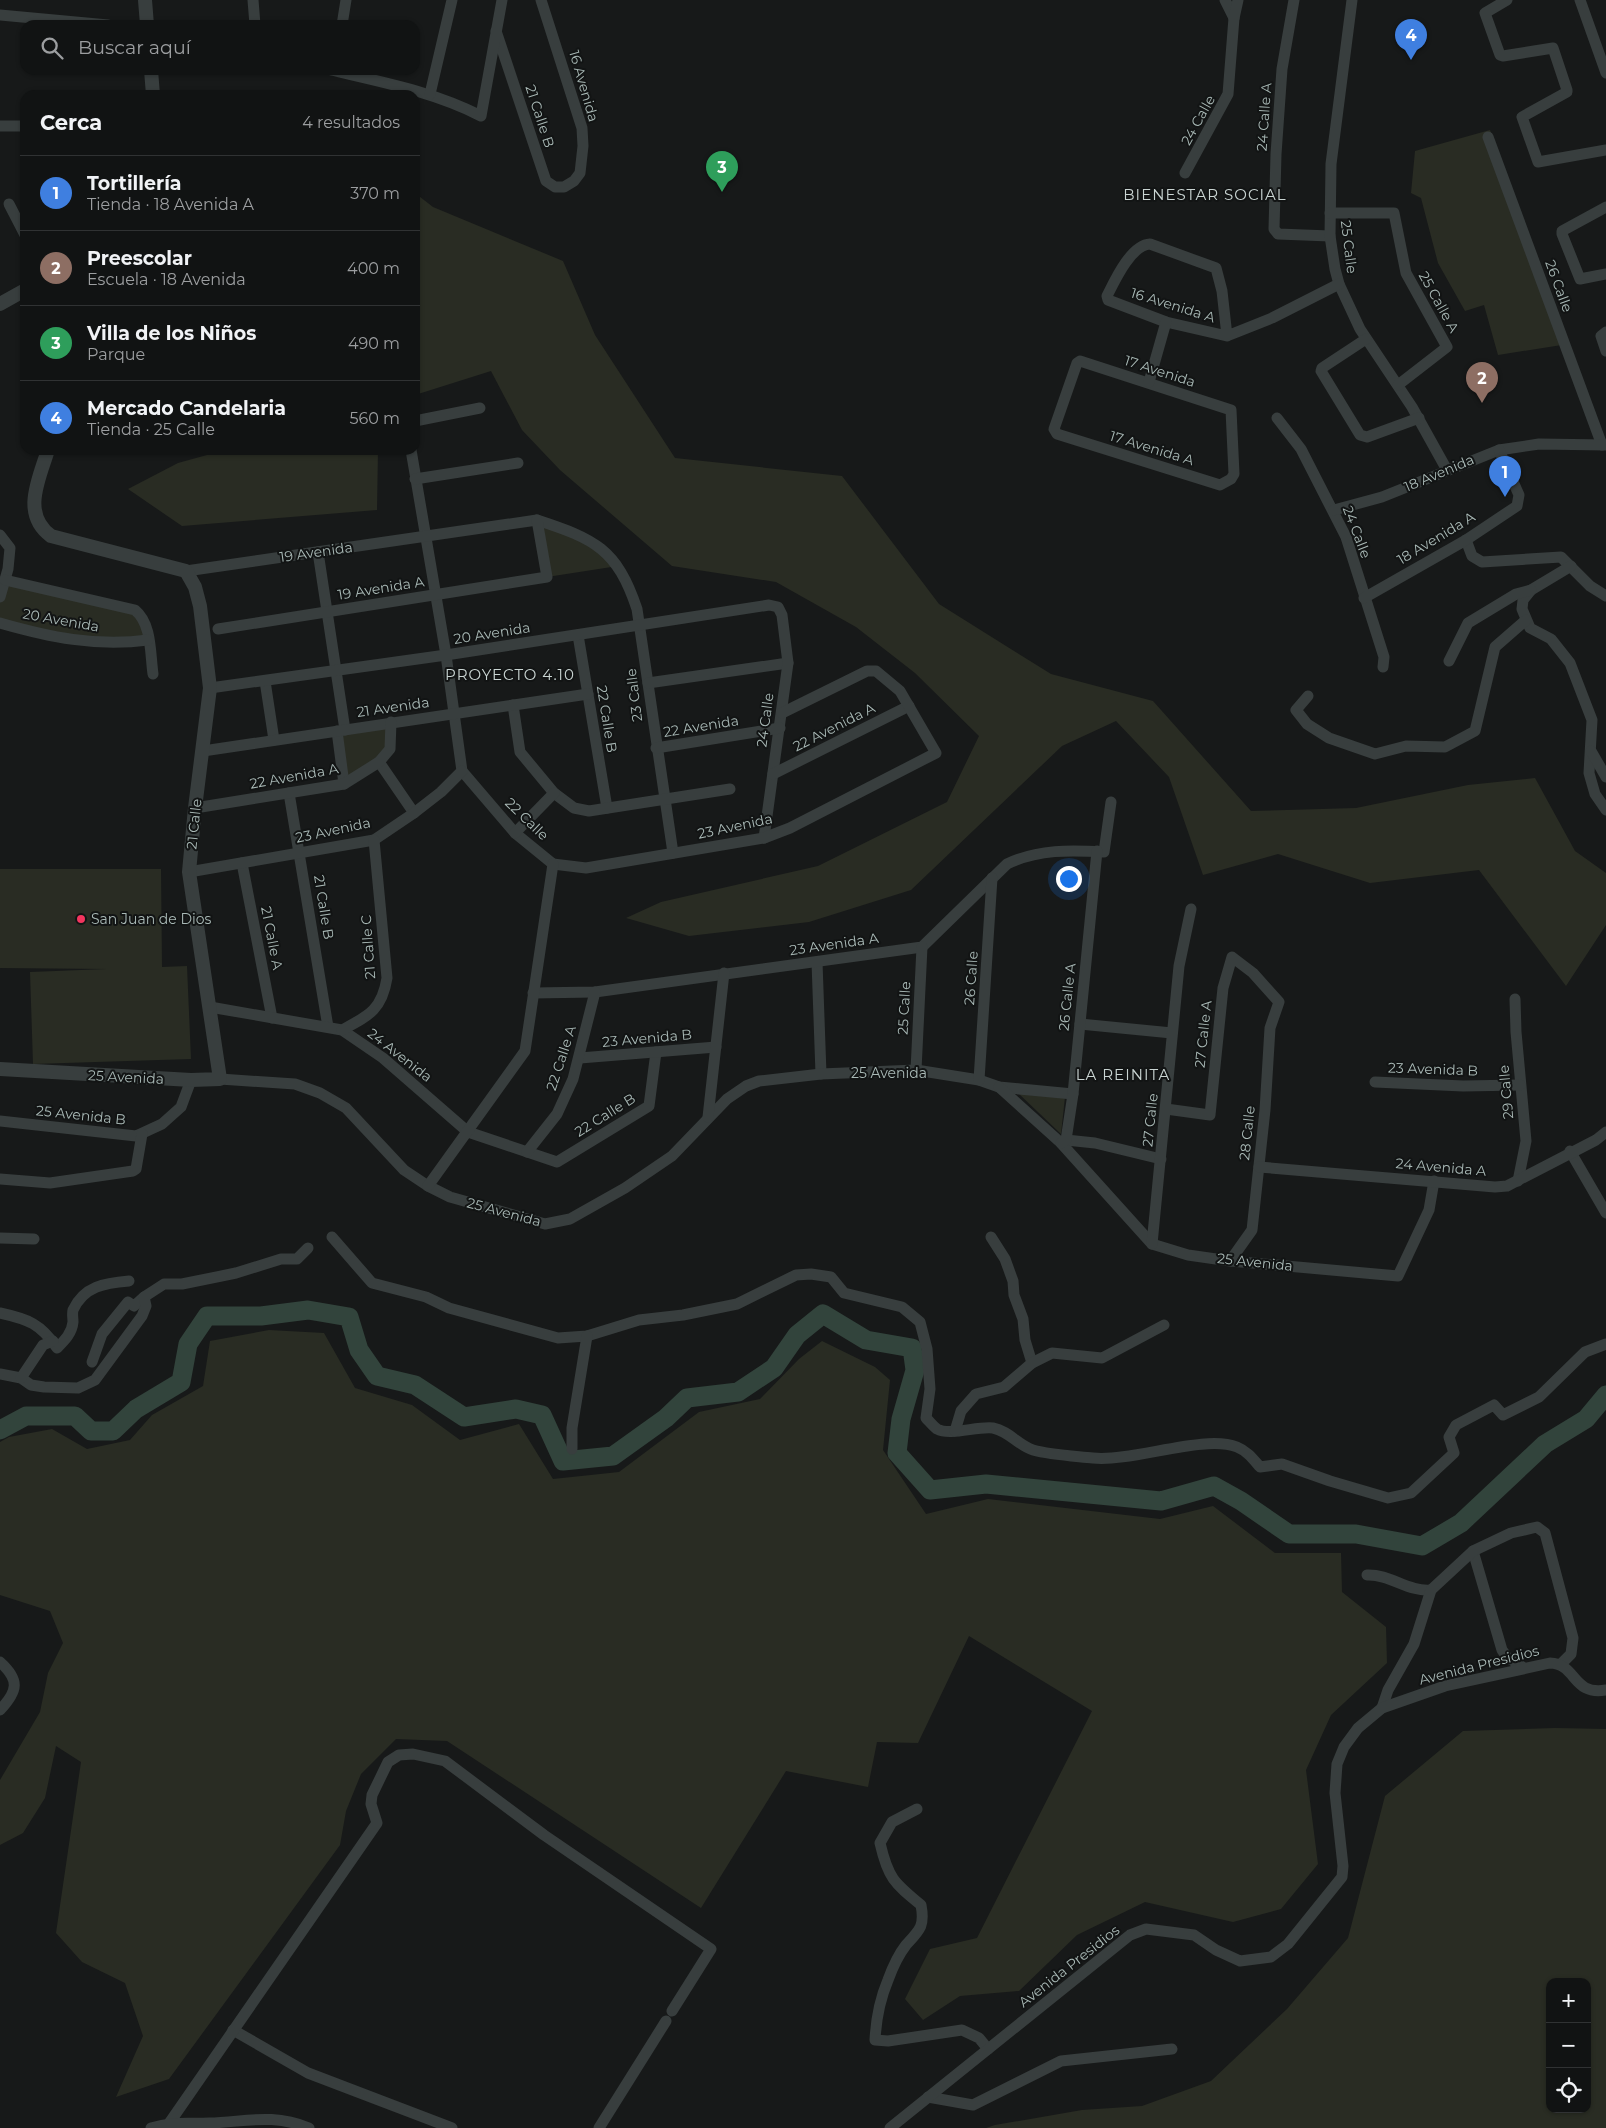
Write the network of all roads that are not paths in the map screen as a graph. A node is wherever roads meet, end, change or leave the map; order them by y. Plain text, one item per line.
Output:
1 (145, 0) edge
2 (253, 0) edge
3 (346, 0) edge
4 (452, 0) edge
5 (502, 0) edge
6 (541, 0) edge
7 (1225, 0) edge
8 (1238, 0) edge
9 (1294, 0) edge
10 (1352, 0) edge
11 (1506, 0) edge
12 (1580, 0) edge
13 (0, 16) edge
14 (1234, 18) junction
15 (48, 20) edge
16 (147, 20) edge
17 (255, 20) edge
18 (343, 20) edge
19 (496, 31) junction
20 (1606, 73) edge
21 (151, 75) edge
22 (353, 75) edge
23 (153, 90) edge
24 (414, 90) edge
25 (420, 92) edge
26 (430, 94) junction
27 (0, 126) edge
28 (20, 126) edge
29 (1488, 137) dead end
30 (1606, 150) edge
31 (1185, 173) dead end
32 (574, 181) joint
33 (9, 204) dead end
34 (1606, 207) edge
35 (1330, 212) junction
36 (20, 224) edge
37 (1330, 236) junction
38 (1606, 274) edge
39 (1338, 284) junction
40 (20, 293) edge
41 (0, 304) edge
42 (1166, 322) junction
43 (1603, 333) edge
44 (1227, 336) junction
45 (1366, 339) junction
46 (1606, 351) edge
47 (1148, 382) junction
48 (1398, 385) junction
49 (480, 408) dead end
50 (1277, 418) dead end
51 (1419, 418) junction
52 (420, 420) edge
53 (1058, 434) joint
54 (1604, 445) edge
55 (1499, 450) junction
56 (47, 455) edge
57 (411, 455) edge
58 (518, 463) dead end
59 (1447, 470) junction
60 (1234, 474) joint
61 (415, 479) junction
62 (1334, 510) junction
63 (537, 520) junction
64 (0, 535) edge
65 (424, 536) junction
66 (1466, 540) junction
67 (597, 545) joint
68 (318, 552) junction
69 (1571, 566) junction
70 (186, 571) junction
71 (5, 580) junction
72 (1531, 590) junction
73 (436, 595) junction
74 (1606, 596) edge
75 (0, 597) edge
76 (1364, 598) junction
77 (778, 607) joint
78 (328, 612) junction
79 (1526, 620) junction
80 (0, 623) edge
81 (641, 625) junction
82 (218, 629) dead end
83 (578, 635) junction
84 (148, 640) junction
85 (446, 655) junction
86 (1449, 661) dead end
87 (788, 663) junction
88 (1383, 667) dead end
89 (337, 670) junction
90 (153, 674) dead end
91 (265, 681) junction
92 (648, 683) junction
93 (210, 688) junction
94 (588, 694) junction
95 (1308, 696) dead end
96 (513, 705) junction
97 (909, 706) junction
98 (782, 712) junction
99 (454, 714) junction
100 (391, 722) junction
101 (780, 728) junction
102 (341, 730) junction
103 (274, 740) junction
104 (656, 748) junction
105 (1590, 749) junction
106 (203, 750) junction
107 (379, 762) junction
108 (462, 772) junction
109 (773, 774) junction
110 (1606, 777) edge
111 (344, 784) junction
112 (730, 789) dead end
113 (554, 792) junction
114 (290, 793) junction
115 (664, 801) junction
116 (1111, 802) dead end
117 (195, 808) junction
118 (607, 808) junction
119 (1606, 810) edge
120 (414, 813) junction
121 (515, 833) junction
122 (764, 838) junction
123 (374, 840) junction
124 (1101, 852) junction
125 (300, 853) junction
126 (673, 854) junction
127 (242, 863) junction
128 (553, 864) junction
129 (189, 872) junction
130 (992, 878) junction
131 (1191, 909) dead end
132 (922, 947) junction
133 (817, 962) junction
134 (724, 973) junction
135 (595, 992) junction
136 (534, 993) junction
137 (1515, 999) dead end
138 (1279, 1002) joint
139 (210, 1008) junction
140 (272, 1018) junction
141 (1080, 1024) junction
142 (328, 1027) junction
143 (342, 1030) junction
144 (1172, 1033) junction
145 (716, 1047) junction
146 (656, 1052) junction
147 (580, 1058) junction
148 (0, 1070) edge
149 (916, 1070) junction
150 (821, 1074) junction
151 (220, 1079) junction
152 (191, 1080) junction
153 (979, 1080) junction
154 (1375, 1082) dead end
155 (1520, 1085) junction
156 (999, 1087) junction
157 (1073, 1094) junction
158 (1166, 1109) junction
159 (708, 1117) junction
160 (0, 1121) edge
161 (468, 1132) junction
162 (1606, 1132) edge
163 (142, 1134) junction
164 (1063, 1141) junction
165 (527, 1152) junction
166 (1570, 1152) junction
167 (1161, 1159) junction
168 (558, 1162) joint
169 (1259, 1167) junction
170 (0, 1179) edge
171 (1434, 1181) junction
172 (1518, 1181) junction
173 (428, 1186) junction
174 (1606, 1213) edge
175 (332, 1237) dead end
176 (991, 1237) dead end
177 (0, 1238) edge
178 (34, 1239) dead end
179 (1152, 1244) junction
180 (308, 1248) dead end
181 (1230, 1261) junction
182 (128, 1281) dead end
183 (144, 1297) junction
184 (0, 1313) edge
185 (1164, 1325) dead end
186 (587, 1336) junction
187 (52, 1341) junction
188 (1606, 1344) edge
189 (92, 1362) dead end
190 (1032, 1363) junction
191 (0, 1374) edge
192 (21, 1378) junction
193 (955, 1431) junction
194 (572, 1449) dead end
195 (1473, 1550) junction
196 (1368, 1575) dead end
197 (1431, 1590) junction
198 (0, 1662) edge
199 (1561, 1664) junction
200 (1524, 1668) junction
201 (1606, 1690) edge
202 (1382, 1708) junction
203 (0, 1710) edge
204 (917, 1809) dead end
205 (233, 2030) junction
206 (1172, 2049) dead end
207 (988, 2050) junction
208 (928, 2097) junction
209 (170, 2122) junction
210 (151, 2128) edge
211 (309, 2128) edge
212 (452, 2128) edge
213 (598, 2128) edge
214 (890, 2128) edge

1 - 16 street
2 - 17 street
3 - 18 street
4 - 26 street
5 - 19 street, 21 Calle B
6 - 32 street, 16 Avenida
7 - 14 street
8 - 14 street, 24 Calle
9 - 37 street, 24 Calle A
10 - 35 street, 25 Calle
11 - 30 street
12 - 20 street
13 - 15 street
14 - 31 street, 24 Calle
19 - 26 street, 21 Calle B
19 - 32 street, 21 Calle B
21 - 23 street
22 - 24 street
25 - 26 street
27 - 28 street
29 - 54 street, 26 Calle
33 - 36 street
34 - 38 street
35 - 37 street, 25 Calle
35 - 48 street, 25 Calle A
37 - 39 street, 25 Calle
39 - 44 street, 16 Avenida A
39 - 45 street, 25 Calle
40 - 41 street
42 - 44 street, 16 Avenida A
42 - 44 street, 16 Avenida A
42 - 47 street
43 - 46 street
45 - 48 street, 25 Calle
45 - 51 street
47 - 53 street, 17 Avenida
47 - 60 street, 17 Avenida
48 - 51 street, 25 Calle
49 - 52 street
50 - 62 street, 24 Calle
51 - 59 street, 25 Calle
53 - 60 street, 17 Avenida A
54 - 55 street, 18 Avenida
55 - 59 street, 18 Avenida
55 - 66 street, 18 Avenida A
56 - 70 street, 19 Avenida
57 - 61 street
58 - 61 street
59 - 62 street, 18 Avenida
61 - 65 street
62 - 76 street, 24 Calle
63 - 65 street, 19 Avenida
63 - 67 street, 19 Avenida
63 - 73 street, 19 Avenida A
64 - 71 street
65 - 68 street, 19 Avenida
65 - 73 street
66 - 69 street
66 - 76 street, 18 Avenida A
67 - 81 street, 23 Calle
68 - 70 street, 19 Avenida
68 - 78 street
69 - 72 street
69 - 74 street
70 - 93 street, 21 Calle
71 - 75 street
71 - 84 street
72 - 79 street
72 - 86 street
73 - 78 street, 19 Avenida A
73 - 85 street
76 - 88 street, 24 Calle
77 - 81 street, 20 Avenida
77 - 87 street, 24 Calle
78 - 82 street, 19 Avenida A
78 - 89 street
79 - 95 street
79 - 105 street
80 - 84 street, 20 Avenida
81 - 83 street, 20 Avenida
81 - 92 street, 23 Calle
83 - 85 street, 20 Avenida
83 - 94 street, 22 Calle B
84 - 90 street
85 - 89 street, 20 Avenida
85 - 99 street
87 - 92 street
87 - 98 street, 24 Calle
89 - 91 street, 20 Avenida
89 - 102 street
91 - 93 street, 20 Avenida
91 - 103 street
92 - 104 street, 23 Calle
93 - 106 street, 21 Calle
94 - 96 street, 21 Avenida
94 - 118 street, 22 Calle B
96 - 99 street, 21 Avenida
96 - 113 street
97 - 98 street
97 - 109 street, 22 Avenida A
97 - 122 street, 23 Avenida
98 - 101 street, 24 Calle
99 - 100 street, 21 Avenida
99 - 108 street
100 - 102 street, 21 Avenida
100 - 107 street, 22 Avenida A
101 - 104 street, 22 Avenida
101 - 109 street, 24 Calle
102 - 103 street, 21 Avenida
102 - 111 street
103 - 106 street, 21 Avenida
104 - 115 street, 23 Calle
105 - 110 street
105 - 119 street
106 - 117 street, 21 Calle
107 - 111 street, 22 Avenida A
107 - 120 street
108 - 120 street, 23 Avenida
108 - 121 street, 22 Calle
109 - 122 street, 24 Calle
111 - 114 street, 22 Avenida A
112 - 115 street
113 - 118 street
113 - 121 street
114 - 117 street, 22 Avenida A
114 - 125 street, 21 Calle B
115 - 118 street
115 - 126 street, 23 Calle
116 - 124 street, 26 Calle A
117 - 129 street, 21 Calle
120 - 123 street, 23 Avenida
121 - 128 street, 22 Calle
122 - 126 street, 23 Avenida
123 - 125 street, 23 Avenida
123 - 143 street, 21 Calle C
124 - 130 street
124 - 141 street, 26 Calle A
125 - 127 street, 23 Avenida
125 - 142 street, 21 Calle B
126 - 128 street, 23 Avenida
127 - 129 street, 23 Avenida
127 - 140 street, 21 Calle A
128 - 136 street
129 - 139 street, 21 Calle
130 - 132 street
130 - 153 street, 26 Calle
131 - 144 street, 27 Calle
132 - 133 street, 23 Avenida A
132 - 149 street, 25 Calle
133 - 134 street, 23 Avenida A
133 - 150 street
134 - 135 street, 23 Avenida A
134 - 145 street
135 - 136 street, 23 Avenida A
135 - 147 street, 22 Calle A
136 - 161 street
137 - 155 street, 29 Calle
138 - 158 street, 27 Calle A
138 - 169 street, 28 Calle
139 - 140 street, 24 Avenida
139 - 151 street, 21 Calle
140 - 142 street, 24 Avenida
141 - 144 street
141 - 157 street, 26 Calle A
142 - 143 street, 24 Avenida
143 - 161 street, 24 Avenida
144 - 158 street, 27 Calle
145 - 146 street, 23 Avenida B
145 - 159 street
146 - 147 street, 23 Avenida B
146 - 168 street, 22 Calle B
147 - 165 street, 22 Calle A
148 - 152 street, 25 Avenida
149 - 150 street, 25 Avenida
149 - 153 street, 25 Avenida
150 - 159 street, 25 Avenida
151 - 152 street, 25 Avenida
151 - 173 street, 25 Avenida
152 - 163 street, 25 Avenida B
153 - 156 street, 25 Avenida
154 - 155 street, 23 Avenida B
155 - 172 street, 29 Calle
156 - 157 street, 25 Avenida
156 - 164 street, 25 Avenida
157 - 164 street, 26 Calle A
158 - 167 street, 27 Calle
159 - 173 street, 25 Avenida
160 - 163 street, 25 Avenida B
161 - 165 street, 24 Avenida
161 - 173 street
162 - 166 street, 24 Avenida A
163 - 170 street
164 - 167 street
164 - 179 street, 25 Avenida
165 - 168 street, 24 Avenida
166 - 172 street, 24 Avenida A
166 - 174 street
167 - 179 street, 27 Calle
169 - 171 street, 24 Avenida A
169 - 181 street, 28 Calle
171 - 172 street, 24 Avenida A
171 - 181 street, 25 Avenida
175 - 186 street
176 - 190 street
177 - 178 street
179 - 181 street, 25 Avenida
180 - 183 street
182 - 187 street
183 - 189 street
183 - 192 street
184 - 187 street
185 - 190 street
186 - 193 street
186 - 194 street
187 - 192 street
188 - 193 street
190 - 193 street
191 - 192 street
195 - 197 street
195 - 199 street
195 - 200 street
196 - 197 street
197 - 202 street
198 - 203 street
199 - 200 street, Avenida Presidios
199 - 201 street
200 - 202 street, Avenida Presidios
202 - 207 street, Avenida Presidios
204 - 207 street
205 - 209 street
205 - 212 street
205 - 213 street
206 - 208 street
207 - 208 street, Avenida Presidios
208 - 214 street, Avenida Presidios
209 - 210 street
209 - 211 street

